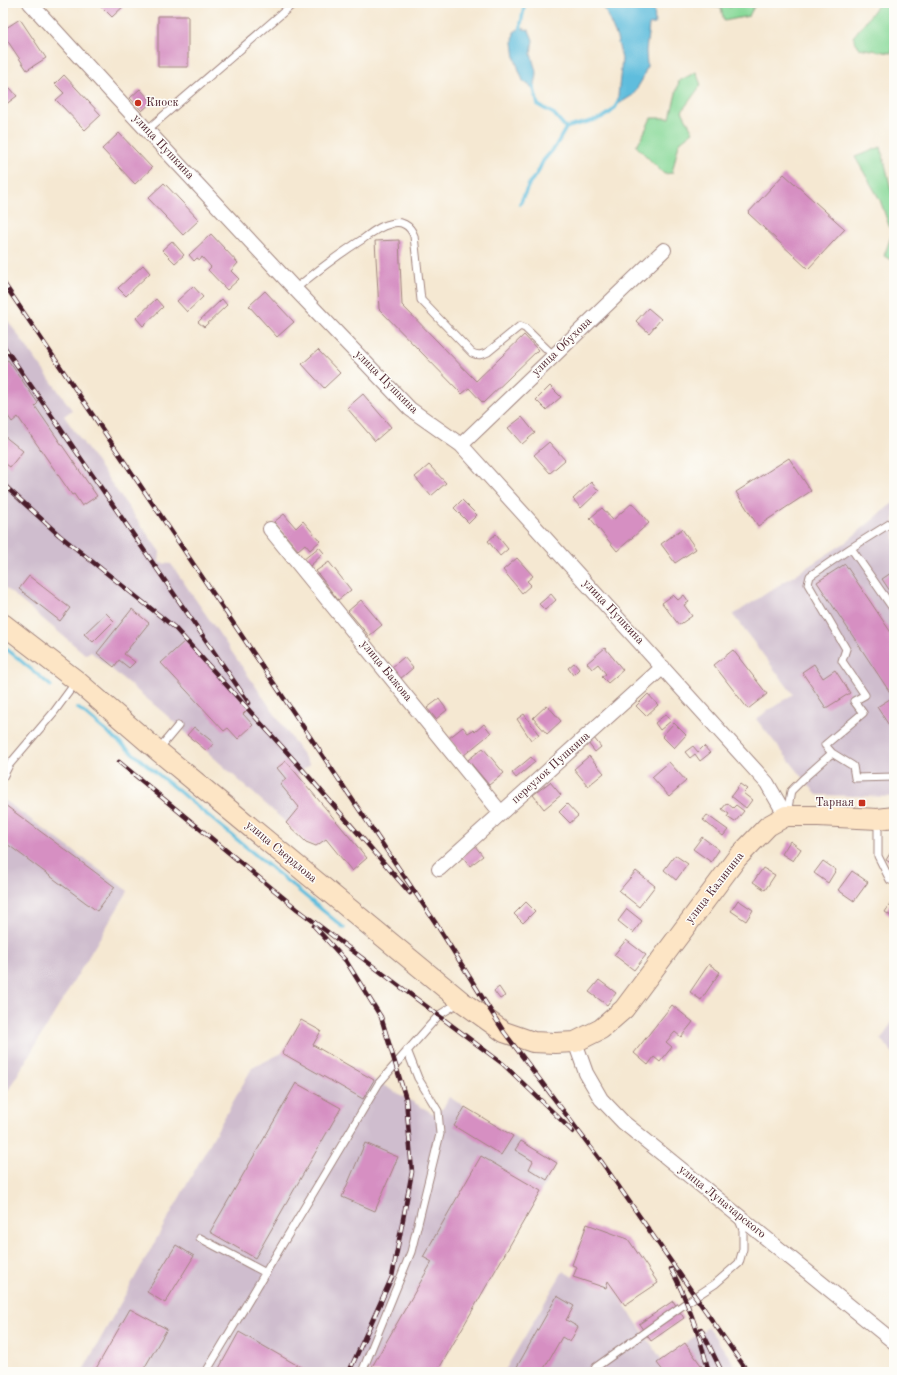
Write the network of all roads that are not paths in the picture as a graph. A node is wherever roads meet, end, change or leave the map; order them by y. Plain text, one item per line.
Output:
1 (30, 3) edge
2 (294, 3) edge
3 (147, 130) junction
4 (664, 250) dead end
5 (295, 288) junction
6 (554, 356) junction
7 (461, 445) junction
8 (894, 521) edge
9 (270, 529) dead end
10 (851, 548) junction
11 (894, 610) edge
12 (3, 624) edge
13 (663, 667) junction
14 (77, 681) junction
15 (178, 726) dead end
16 (158, 750) junction
17 (832, 753) junction
18 (3, 777) edge
19 (894, 777) edge
20 (501, 814) junction
21 (786, 816) junction
22 (886, 818) edge
23 (439, 869) dead end
24 (890, 880) dead end
25 (461, 1001) junction
26 (575, 1042) junction
27 (407, 1050) junction
28 (737, 1214) junction
29 (200, 1238) dead end
30 (266, 1273) junction
31 (894, 1342) edge
32 (206, 1372) edge
33 (362, 1372) edge
34 (593, 1372) edge

1 - 3 street, улица Пушкина
2 - 3 lane
3 - 5 street, улица Пушкина
4 - 6 street, улица Обухова
5 - 6 lane
5 - 7 street, улица Пушкина
6 - 7 street, улица Обухова
7 - 13 street, улица Пушкина
8 - 10 lane
9 - 20 street, улица Бажова
10 - 11 lane
10 - 17 lane
12 - 14 main road, улица Свердлова
13 - 20 street, переулок Пушкина
13 - 21 street, улица Пушкина
14 - 16 main road, улица Свердлова
14 - 18 lane
15 - 16 lane
16 - 25 main road, улица Свердлова
17 - 19 lane
17 - 21 lane
20 - 23 street, переулок Пушкина
21 - 22 main road, улица Калинина
21 - 26 main road, улица Калинина
22 - 24 lane
25 - 26 main road, улица Свердлова
25 - 27 lane
26 - 28 street, улица Луначарского
27 - 30 lane
27 - 33 lane
28 - 31 street, улица Луначарского
28 - 34 lane
29 - 30 lane
30 - 32 lane

